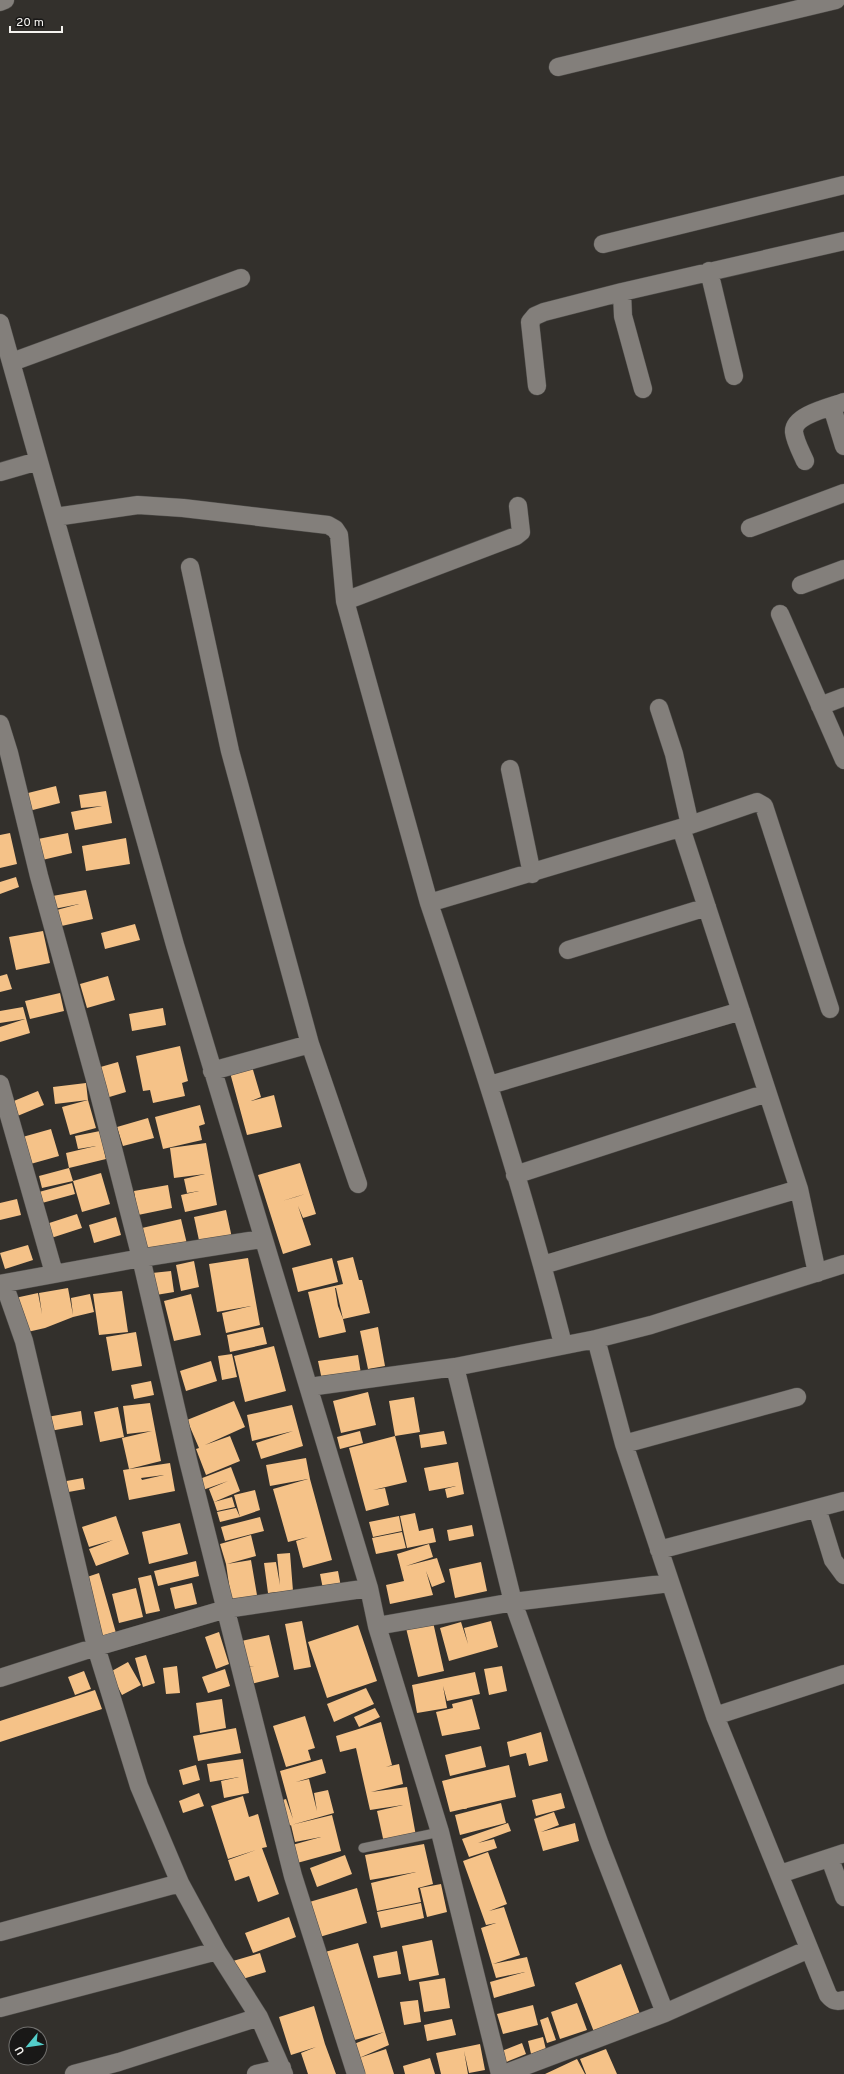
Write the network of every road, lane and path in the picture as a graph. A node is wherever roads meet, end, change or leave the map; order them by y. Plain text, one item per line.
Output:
1 (5, 0) edge
2 (836, 0) edge
3 (0, 2) edge
4 (558, 67) dead end
5 (844, 185) edge
6 (844, 241) edge
7 (603, 244) dead end
8 (709, 271) junction
9 (241, 278) dead end
10 (622, 292) junction
11 (0, 323) edge
12 (12, 362) junction
13 (734, 376) dead end
14 (537, 386) dead end
15 (643, 389) dead end
16 (838, 404) edge
17 (844, 446) edge
18 (38, 461) junction
19 (804, 461) dead end
20 (0, 472) edge
21 (844, 493) edge
22 (518, 506) dead end
23 (55, 517) junction
24 (750, 528) dead end
25 (190, 567) dead end
26 (844, 568) edge
27 (801, 585) dead end
28 (345, 601) junction
29 (780, 614) dead end
30 (844, 698) edge
31 (820, 706) junction
32 (659, 708) dead end
33 (0, 724) edge
34 (844, 760) edge
35 (510, 768) dead end
36 (686, 826) junction
37 (532, 874) junction
38 (429, 903) junction
39 (707, 907) junction
40 (568, 950) dead end
41 (830, 1009) dead end
42 (741, 1011) junction
43 (310, 1044) junction
44 (212, 1071) junction
45 (0, 1084) edge
46 (490, 1085) junction
47 (767, 1093) junction
48 (515, 1175) junction
49 (358, 1184) dead end
50 (800, 1189) junction
51 (262, 1239) junction
52 (141, 1258) junction
53 (844, 1264) edge
54 (543, 1266) junction
55 (54, 1273) junction
56 (817, 1273) junction
57 (2, 1284) edge
58 (596, 1339) junction
59 (563, 1344) junction
60 (455, 1367) junction
61 (308, 1387) junction
62 (797, 1397) dead end
63 (624, 1444) junction
64 (844, 1501) edge
65 (817, 1508) junction
66 (659, 1550) junction
67 (844, 1575) edge
68 (670, 1583) junction
69 (369, 1588) junction
70 (513, 1602) junction
71 (226, 1609) junction
72 (377, 1626) junction
73 (96, 1647) junction
74 (844, 1674) edge
75 (0, 1678) edge
76 (715, 1716) junction
77 (440, 1832) junction
78 (363, 1848) dead end
79 (837, 1856) edge
80 (780, 1874) junction
81 (180, 1883) junction
82 (844, 1897) edge
83 (0, 1932) edge
84 (809, 1949) junction
85 (217, 1951) junction
86 (844, 2000) edge
87 (0, 2008) edge
88 (665, 2013) junction
89 (259, 2018) junction
90 (283, 2071) edge
91 (74, 2074) edge
92 (256, 2074) edge
93 (356, 2074) edge
94 (500, 2074) edge
95 (504, 2074) edge

1 - 3 street
2 - 4 street
5 - 7 street
6 - 8 street
8 - 10 street
8 - 13 street
9 - 12 street
10 - 14 street
10 - 15 street
11 - 12 street
12 - 18 street
16 - 17 street
16 - 19 street
18 - 20 street
18 - 23 street
21 - 24 street
22 - 28 street
23 - 28 street
23 - 44 street
25 - 43 street
26 - 27 street
28 - 38 street
29 - 31 street
30 - 31 street
31 - 34 street
32 - 36 street
33 - 52 street
35 - 37 street
36 - 37 street
36 - 39 street
36 - 41 street
37 - 38 street
38 - 46 street
39 - 40 street
39 - 42 street
42 - 46 street
42 - 47 street
43 - 44 street
43 - 49 street
44 - 51 street
45 - 55 street
46 - 48 street
47 - 48 street
47 - 50 street
48 - 54 street
50 - 54 street
50 - 56 street
51 - 52 street
51 - 61 street
52 - 55 street
52 - 71 street
53 - 56 street
54 - 59 street
55 - 57 street
56 - 58 street
57 - 73 street
58 - 59 street
58 - 63 street
59 - 60 street
60 - 61 street
60 - 70 street
61 - 69 street
62 - 63 street
63 - 66 street
64 - 65 street
65 - 66 street
65 - 67 street
66 - 68 street
68 - 70 street
68 - 76 street
69 - 71 street
69 - 72 street
70 - 72 street
70 - 88 street
71 - 73 street
71 - 93 street
72 - 77 street
73 - 75 street
73 - 81 street
74 - 76 street
76 - 80 street
77 - 78 lane
77 - 94 street
79 - 80 street
79 - 82 street
80 - 84 street
81 - 83 street
81 - 85 street
84 - 86 street
84 - 88 street
85 - 87 street
85 - 89 street
88 - 95 street
89 - 90 street
89 - 91 street
90 - 92 street

